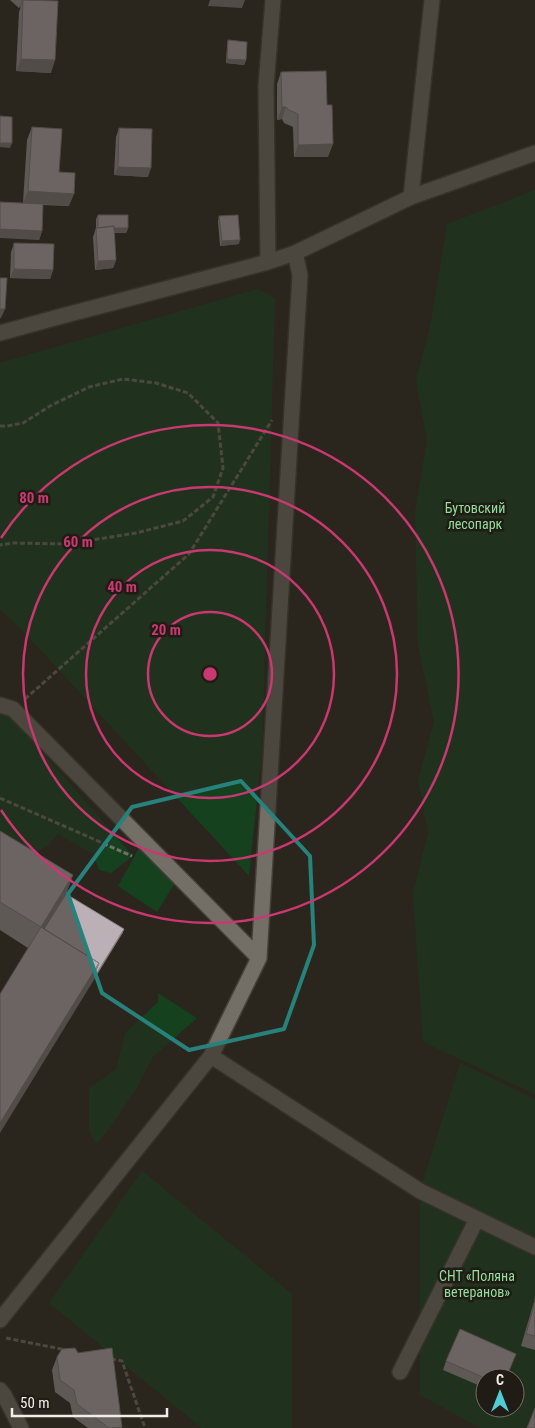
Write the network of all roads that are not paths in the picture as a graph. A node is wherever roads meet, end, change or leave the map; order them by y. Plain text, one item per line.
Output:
1 (273, 0) edge
2 (432, 0) edge
3 (535, 152) edge
4 (412, 197) junction
5 (295, 253) junction
6 (268, 262) junction
7 (0, 334) edge
8 (7, 707) edge
9 (259, 958) junction
10 (210, 1056) junction
11 (477, 1218) junction
12 (535, 1247) edge
13 (0, 1320) edge
14 (400, 1372) dead end
15 (0, 1390) edge
16 (21, 1428) edge

1 - 6 street
2 - 4 street
3 - 4 street
4 - 5 street
5 - 6 street
5 - 9 street
6 - 7 street
8 - 9 street
9 - 10 street
10 - 11 street
10 - 13 street
11 - 12 street
11 - 14 street
15 - 16 street

